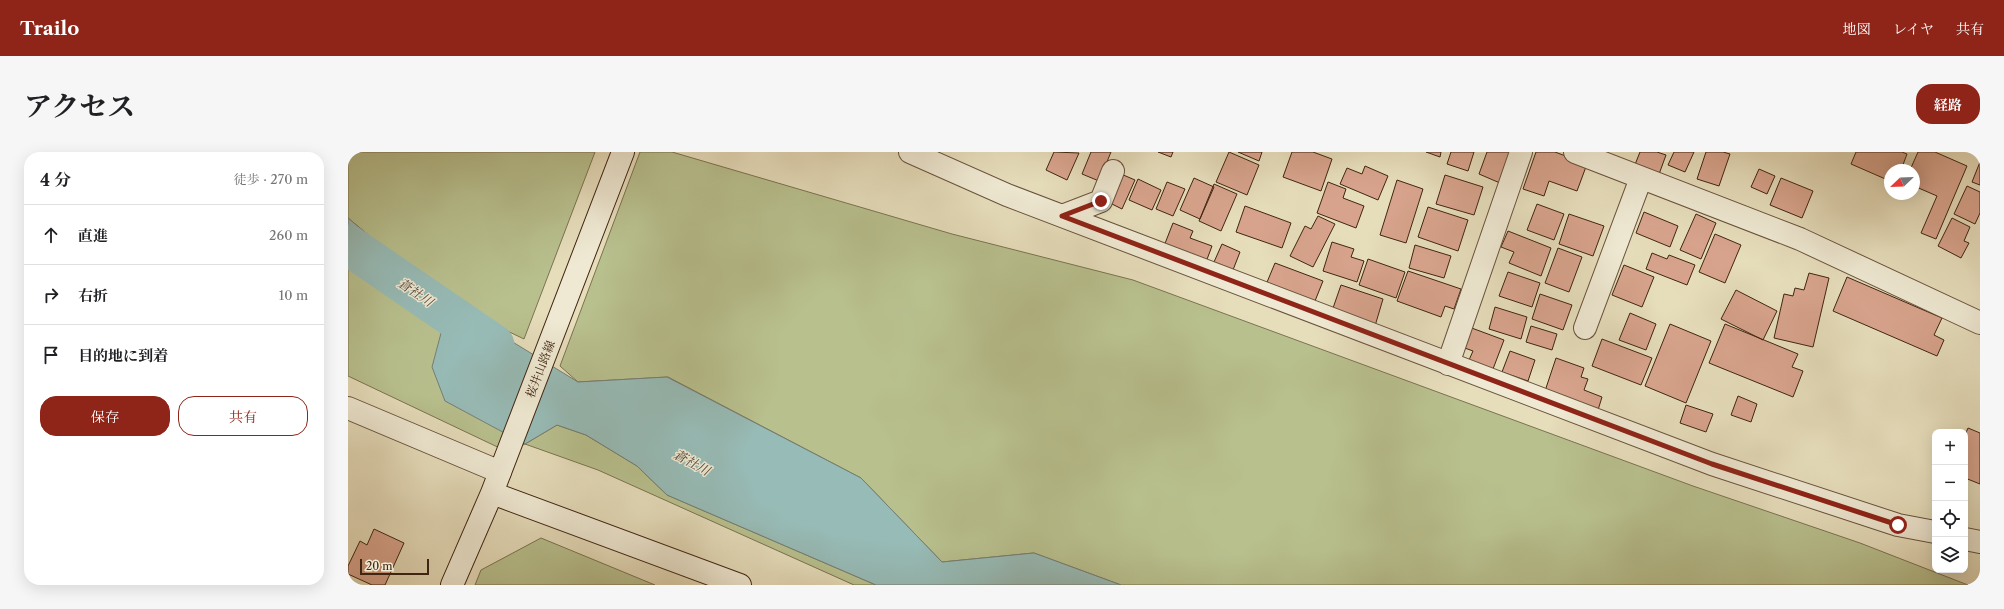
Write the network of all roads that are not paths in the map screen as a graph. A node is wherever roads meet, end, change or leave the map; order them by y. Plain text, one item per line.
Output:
1 (623, 152) edge
2 (910, 152) edge
3 (1521, 152) edge
4 (1575, 152) edge
5 (1113, 171) dead end
6 (1641, 178) junction
7 (1062, 216) junction
8 (1980, 323) edge
9 (1585, 328) dead end
10 (1448, 364) junction
11 (348, 408) edge
12 (500, 472) junction
13 (492, 493) junction
14 (1932, 531) edge
15 (1968, 540) edge
16 (1980, 542) edge
17 (452, 585) edge
18 (740, 585) edge

1 - 12 street, 桜井山路線
2 - 7 street
3 - 10 street
4 - 6 street
5 - 7 street
6 - 8 street
6 - 9 street
7 - 10 street
10 - 14 street
11 - 12 street
12 - 13 street, 桜井山路線
13 - 17 street, 桜井山路線
13 - 18 street
15 - 16 street

